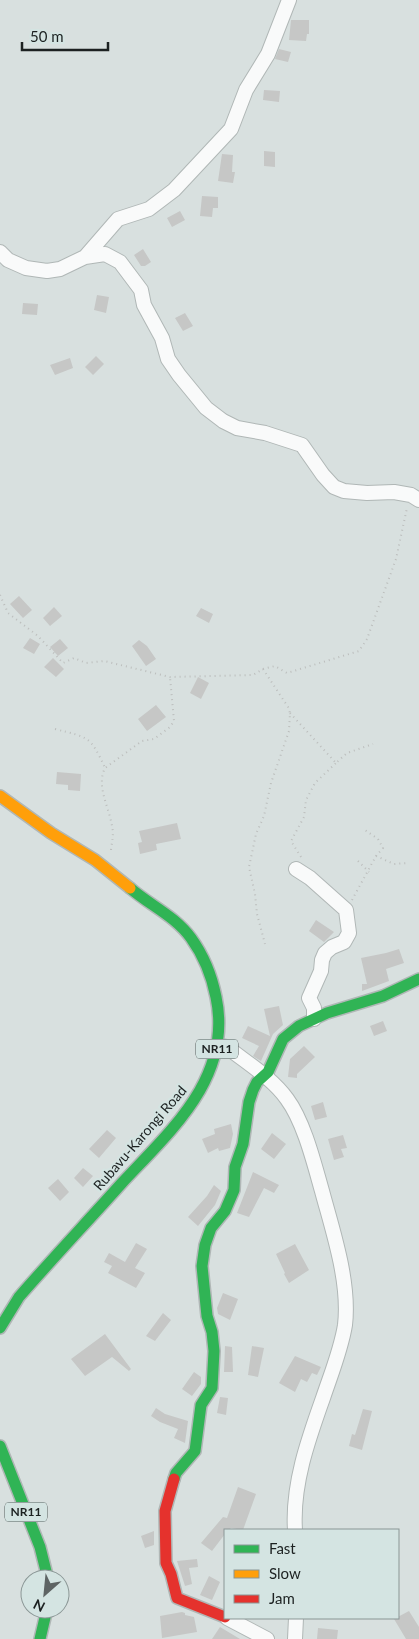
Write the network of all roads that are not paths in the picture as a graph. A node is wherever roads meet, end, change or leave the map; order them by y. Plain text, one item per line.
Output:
1 (289, 0) edge
2 (0, 252) edge
3 (85, 257) junction
4 (415, 497) edge
5 (0, 796) edge
6 (296, 869) road end
7 (419, 979) edge
8 (314, 1019) junction
9 (218, 1045) junction
10 (264, 1076) junction
11 (0, 1328) edge
12 (0, 1446) edge
13 (295, 1529) edge
14 (46, 1569) edge
15 (224, 1616) edge
16 (45, 1619) edge
17 (230, 1619) edge
18 (296, 1619) edge
19 (40, 1639) edge
20 (267, 1639) edge
21 (295, 1639) edge

1 - 3 street
2 - 3 street
3 - 4 street
5 - 9 main road, Rubavu-Karongi Road / NR11
6 - 8 street
7 - 8 main road
8 - 10 main road
9 - 10 street
9 - 11 main road, Rubavu-Karongi Road / NR11
10 - 13 street
10 - 15 main road
12 - 14 main road, NR11
16 - 19 main road
17 - 20 street
18 - 21 street

